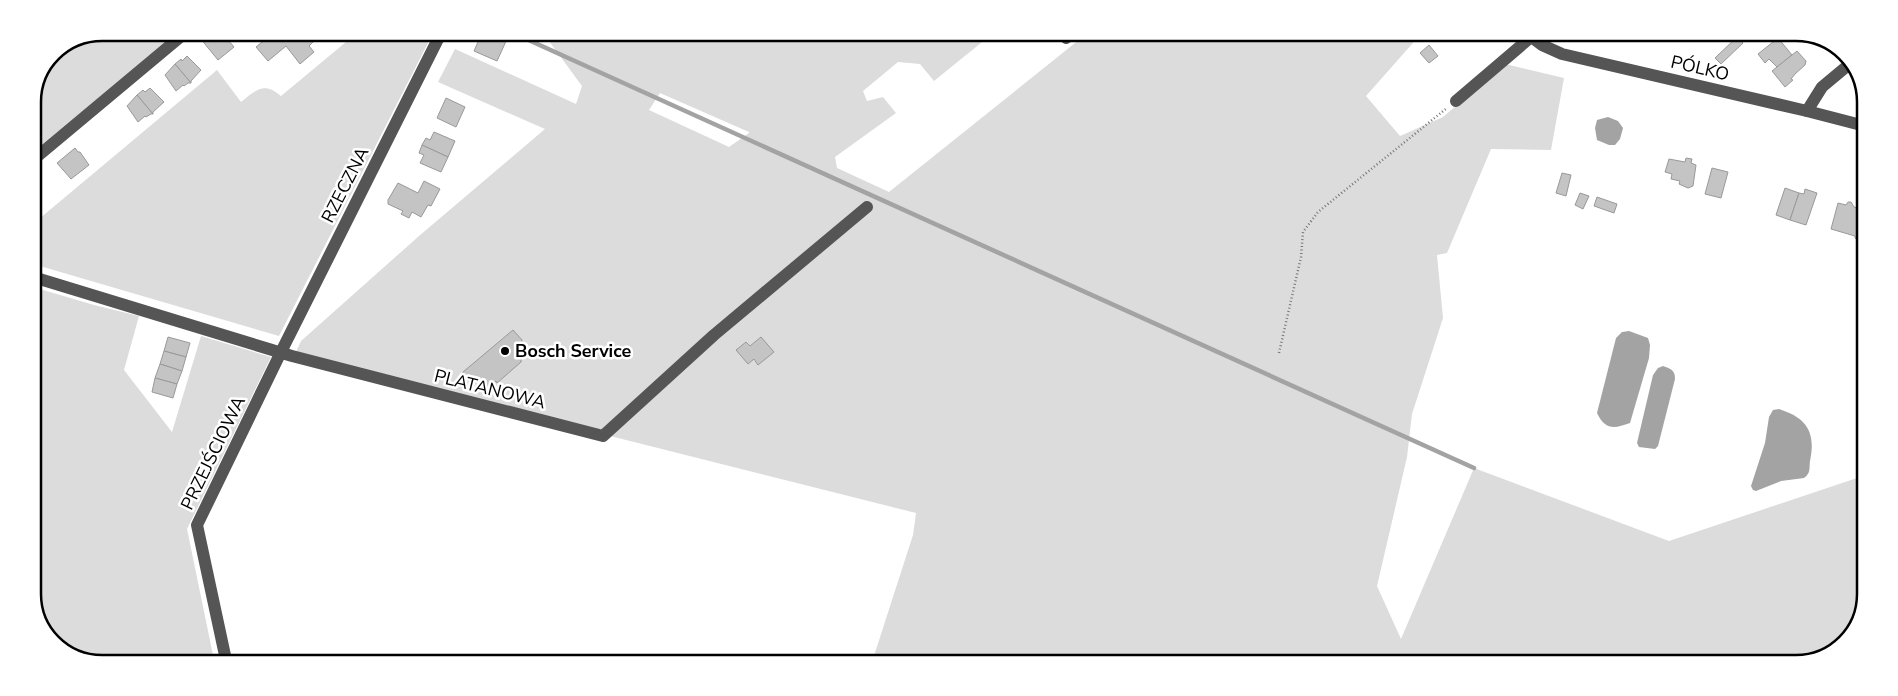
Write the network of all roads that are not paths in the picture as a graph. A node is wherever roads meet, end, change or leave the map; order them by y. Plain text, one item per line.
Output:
1 (176, 41) edge
2 (437, 41) edge
3 (1525, 41) edge
4 (1537, 41) edge
5 (1846, 67) edge
6 (1456, 101) road end
7 (1807, 111) junction
8 (1857, 124) edge
9 (41, 153) edge
10 (868, 207) dead end
11 (41, 279) edge
12 (281, 352) junction
13 (225, 655) edge

1 - 9 street
2 - 12 street, RZECZNA
3 - 6 street
4 - 7 street, PÓLKO
5 - 7 street
7 - 8 street, PÓLKO
10 - 12 street, PLATANOWA
11 - 12 street, PLATANOWA
12 - 13 street, PRZEJŚCIOWA

